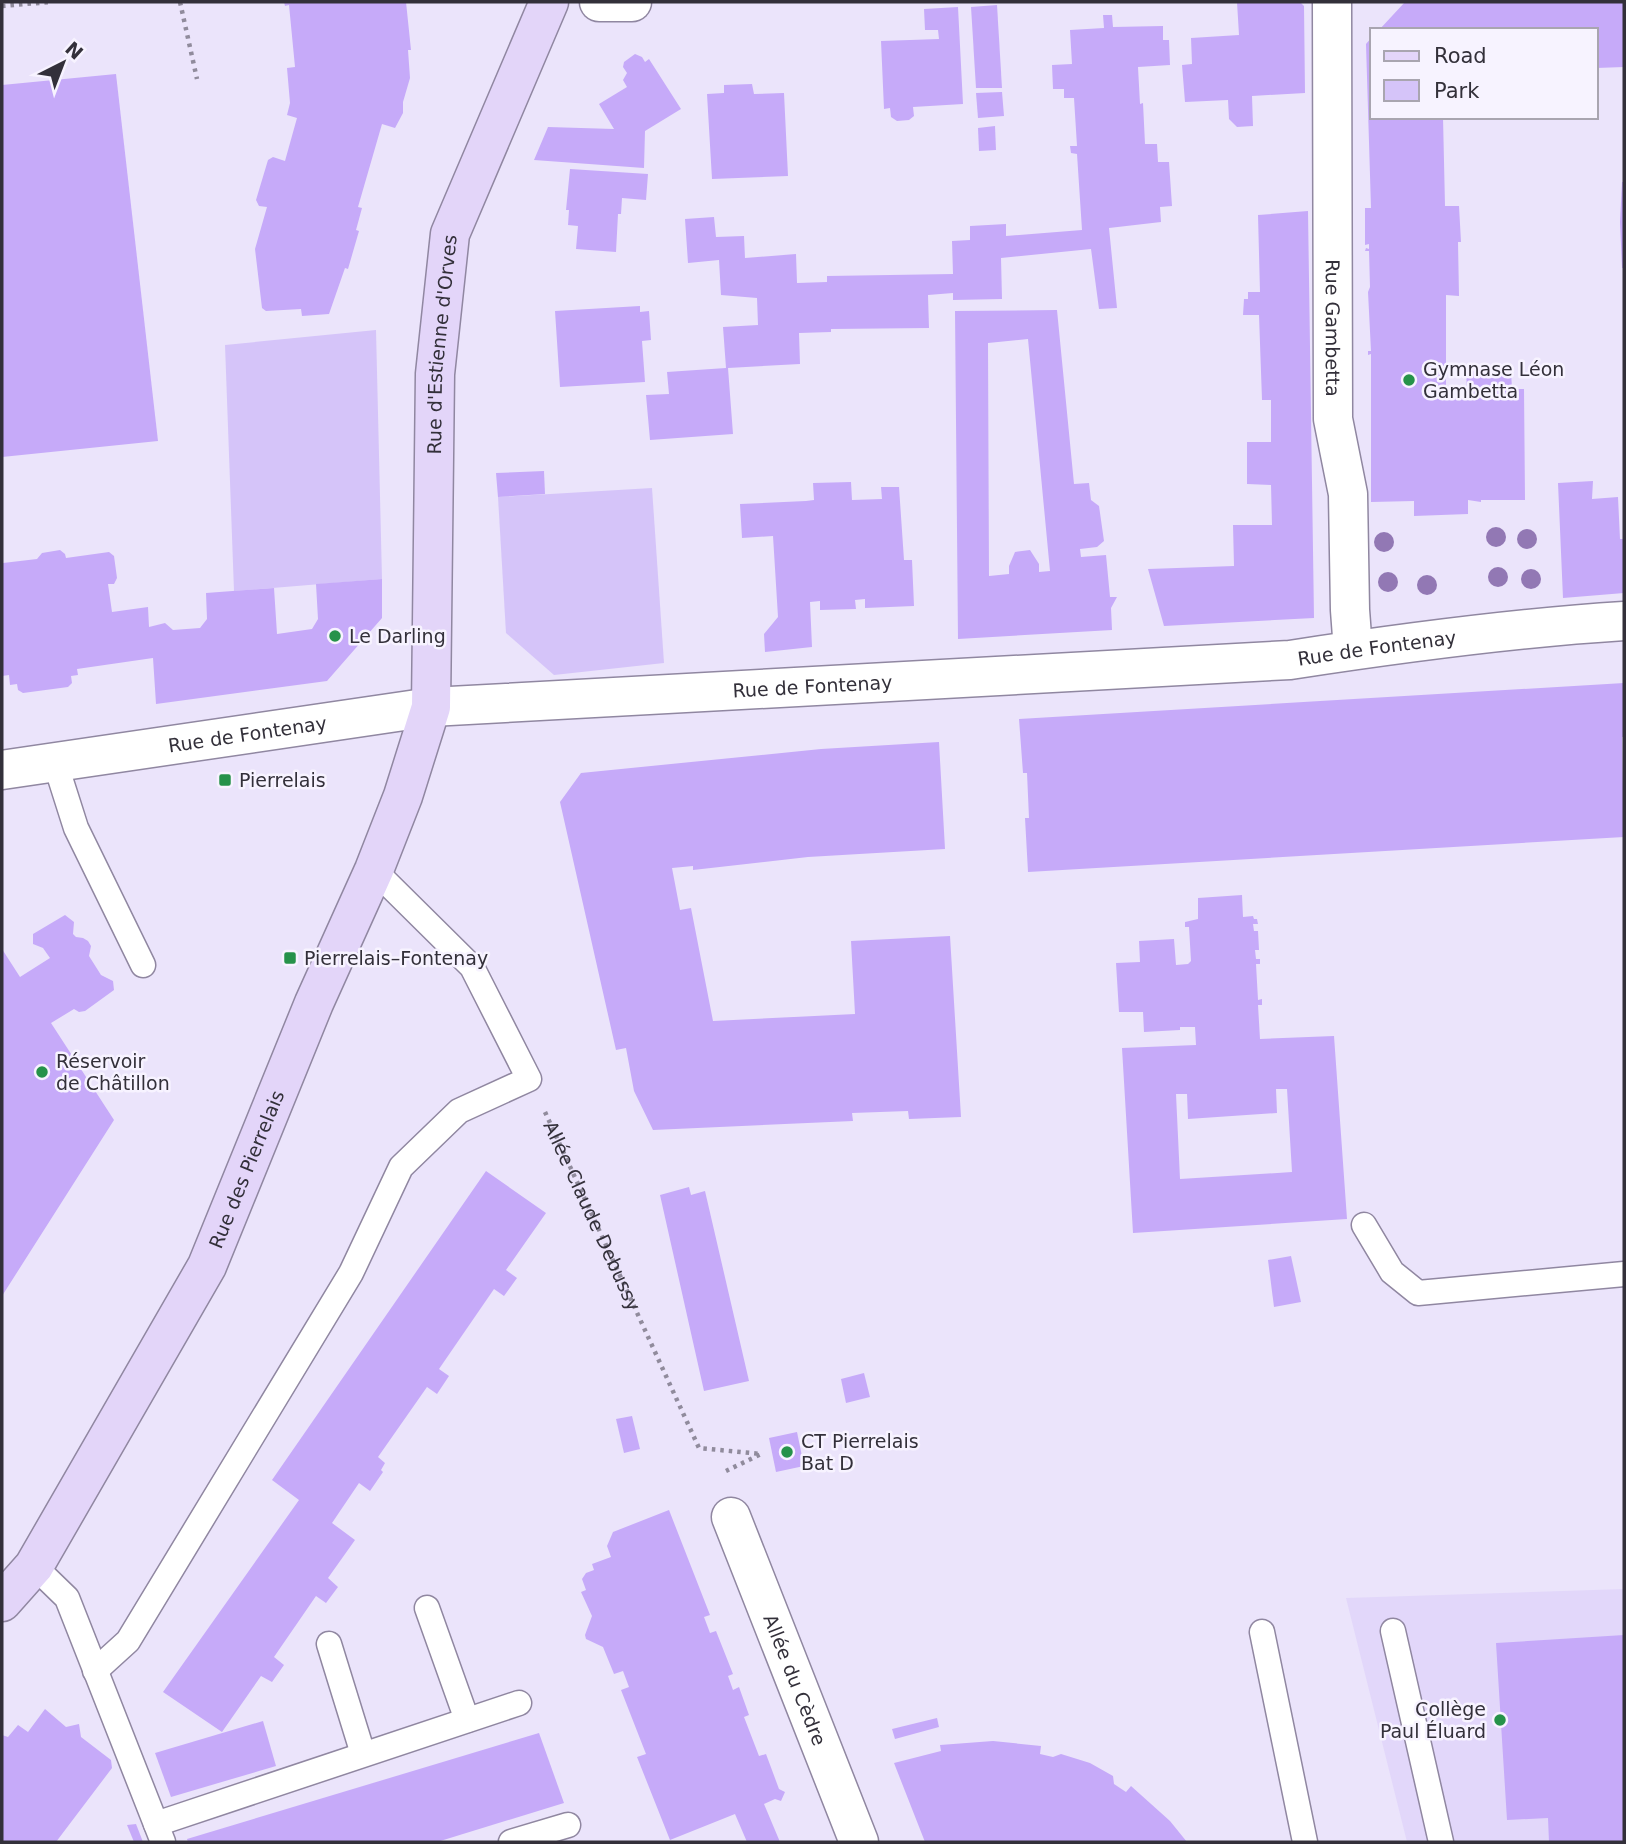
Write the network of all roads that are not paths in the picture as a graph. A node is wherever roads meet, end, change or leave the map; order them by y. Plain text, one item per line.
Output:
1 (549, 2) edge
2 (599, 2) edge
3 (632, 2) edge
4 (1332, 2) edge
5 (1624, 621) edge
6 (1353, 650) junction
7 (431, 706) junction
8 (55, 762) junction
9 (2, 770) edge
10 (374, 870) junction
11 (143, 965) dead end
12 (1364, 1225) dead end
13 (1624, 1274) edge
14 (731, 1517) road end
15 (34, 1566) junction
16 (2, 1602) edge
17 (427, 1608) dead end
18 (1393, 1631) dead end
19 (1262, 1632) dead end
20 (329, 1644) dead end
21 (95, 1671) junction
22 (519, 1703) dead end
23 (467, 1720) junction
24 (363, 1754) junction
25 (568, 1825) dead end
26 (159, 1833) edge
27 (511, 1842) edge
28 (859, 1842) edge
29 (1305, 1842) edge
30 (1441, 1842) edge

1 - 7 main road, Rue d'Estienne d'Orves
2 - 3 street
4 - 6 street, Rue Gambetta
5 - 6 street, Rue de Fontenay
6 - 7 street, Rue de Fontenay
7 - 8 street, Rue de Fontenay
7 - 10 main road, Rue des Pierrelais
8 - 9 street, Rue de Fontenay
8 - 11 lane
10 - 15 main road, Rue des Pierrelais
10 - 21 lane
12 - 13 lane
14 - 28 street, Allée du Cèdre
15 - 16 main road, Rue des Pierrelais
15 - 21 lane
17 - 23 lane
18 - 30 lane
19 - 29 lane
20 - 24 lane
21 - 26 lane
22 - 23 lane
23 - 24 lane
24 - 26 lane
25 - 27 lane

